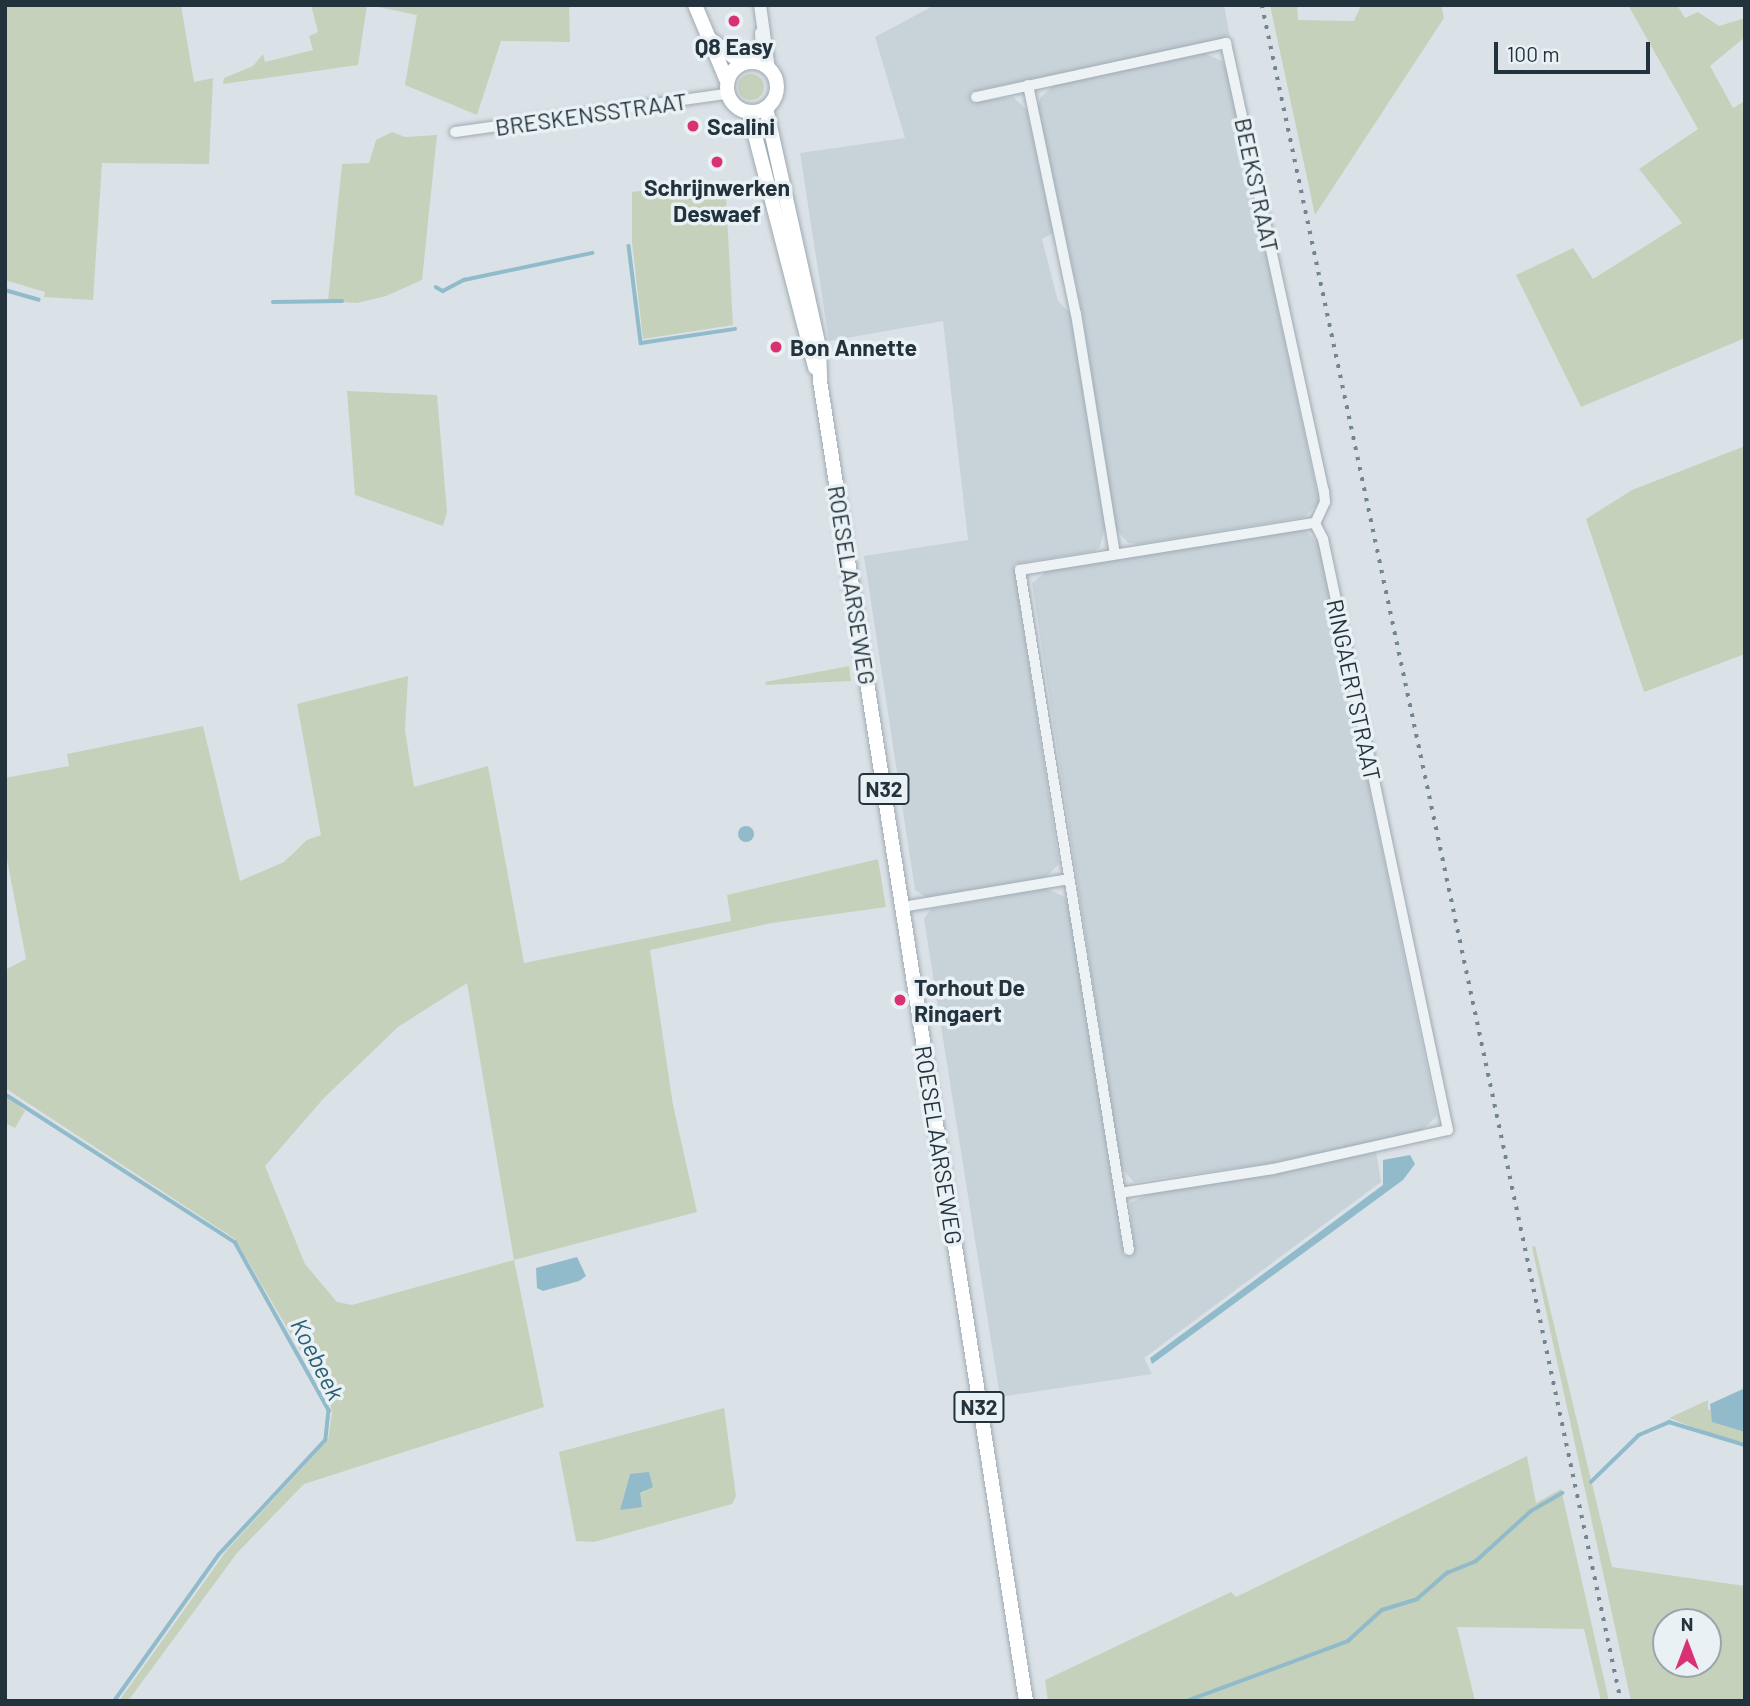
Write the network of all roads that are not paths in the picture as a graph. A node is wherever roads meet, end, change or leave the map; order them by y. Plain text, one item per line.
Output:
1 (695, 5) edge
2 (761, 10) edge
3 (709, 38) junction
4 (747, 62) junction
5 (769, 69) junction
6 (1028, 85) junction
7 (727, 87) junction
8 (976, 97) dead end
9 (766, 108) junction
10 (749, 112) junction
11 (455, 132) dead end
12 (820, 381) junction
13 (1315, 523) junction
14 (1115, 554) junction
15 (1069, 879) junction
16 (902, 906) junction
17 (1120, 1193) junction
18 (1129, 1250) dead end
19 (1026, 1701) edge

1 - 3 main road
2 - 4 street, N32
2 - 5 street, N32
3 - 4 main road
3 - 7 main road
4 - 5 main road
4 - 7 main road, N32
5 - 9 main road, N32
6 - 8 street, BEEKSTRAAT
6 - 13 street, BEEKSTRAAT
6 - 14 street
7 - 10 main road
7 - 11 street, BRESKENSSTRAAT
9 - 10 main road
9 - 12 main road, ROESELAARSEWEG / N32
10 - 12 main road, ROESELAARSEWEG / N32
12 - 16 main road, ROESELAARSEWEG / N32
13 - 14 street
13 - 17 street, RINGAERTSTRAAT
14 - 15 street
15 - 16 street
15 - 17 street
16 - 19 main road, ROESELAARSEWEG / N32
17 - 18 street

